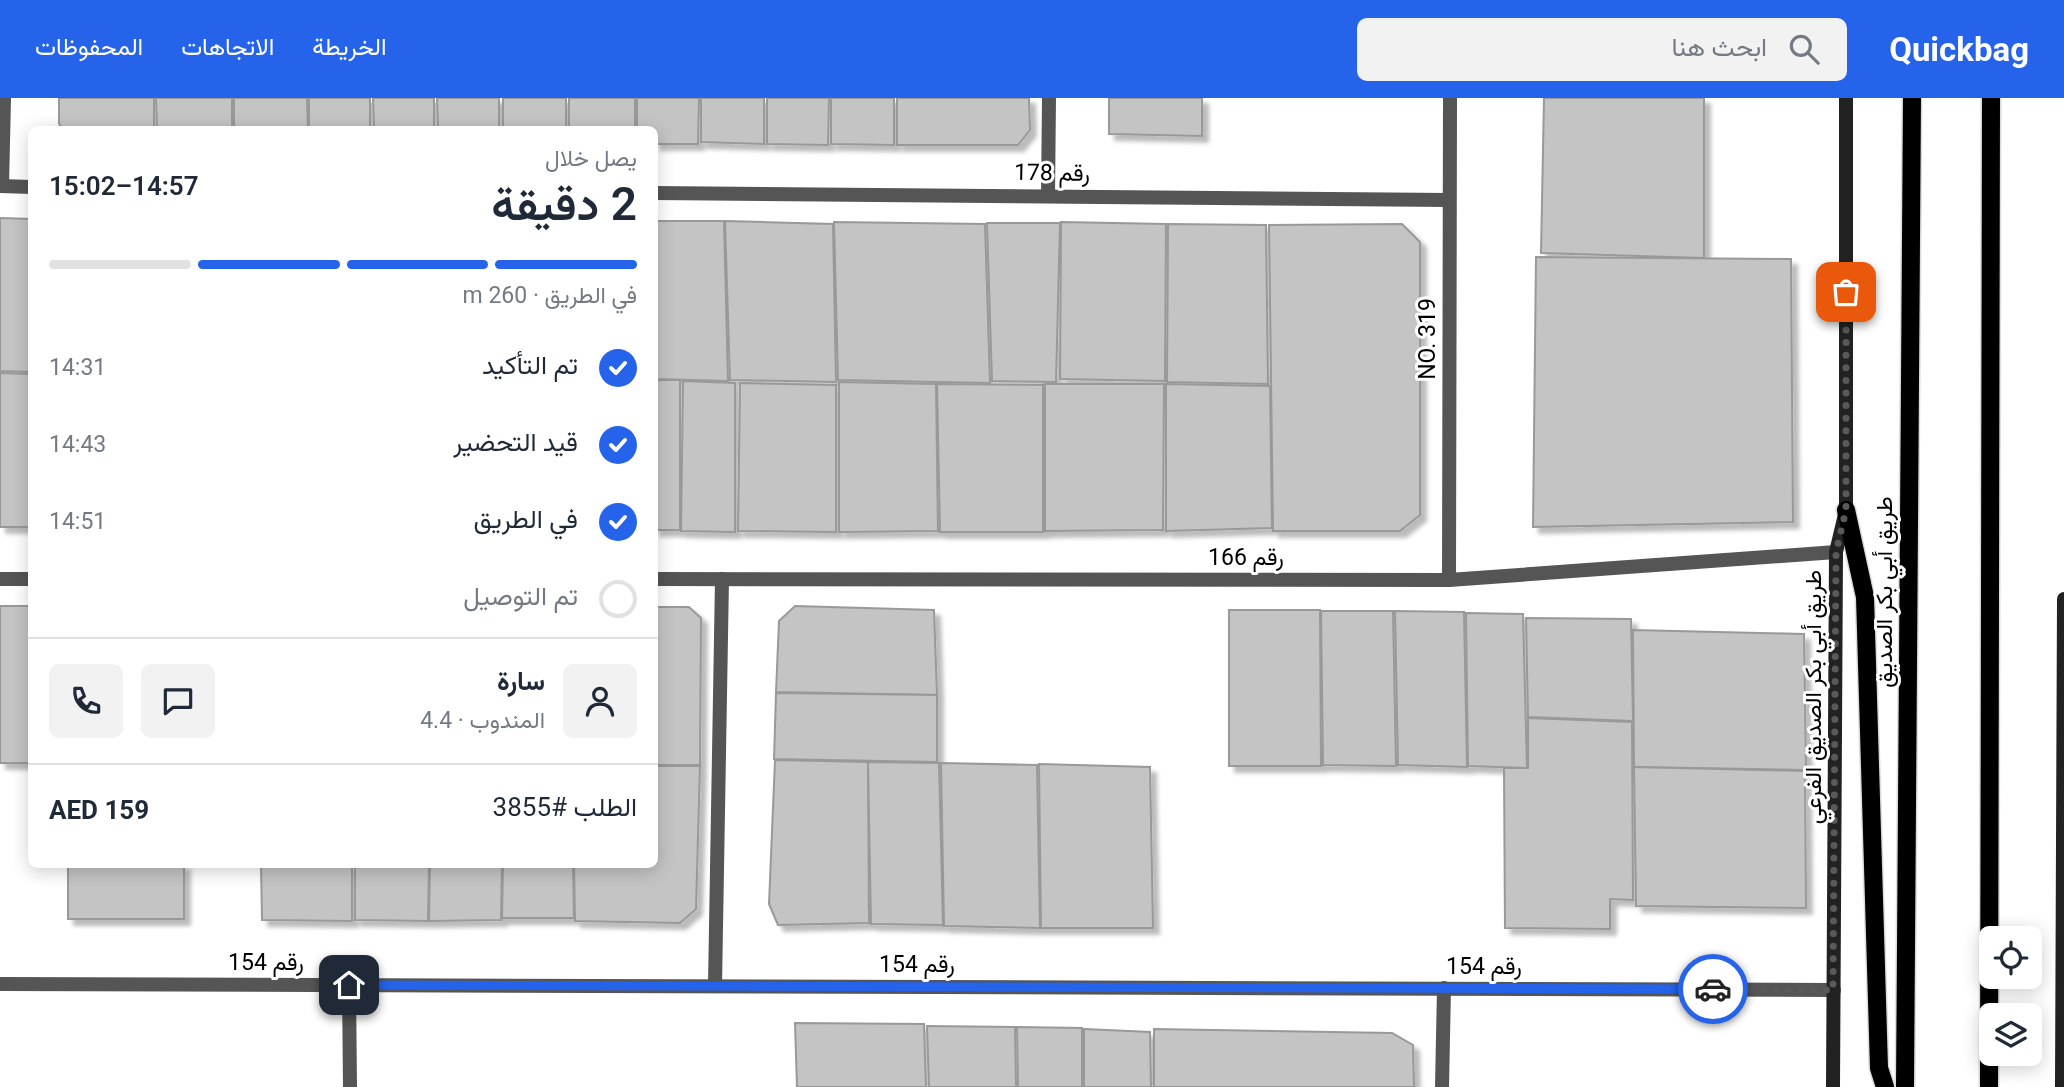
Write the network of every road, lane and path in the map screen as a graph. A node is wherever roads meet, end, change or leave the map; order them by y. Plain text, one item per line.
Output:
1 (4, 98) edge
2 (1049, 98) edge
3 (1450, 98) edge
4 (1846, 98) edge
5 (1912, 98) edge
6 (1992, 98) edge
7 (1, 186) edge
8 (28, 187) edge
9 (658, 192) edge
10 (1048, 196) junction
11 (1449, 200) junction
12 (1846, 510) junction
13 (1836, 552) junction
14 (0, 579) edge
15 (28, 579) edge
16 (658, 579) edge
17 (722, 579) junction
18 (1449, 580) junction
19 (2064, 599) edge
20 (0, 984) edge
21 (349, 985) junction
22 (715, 986) junction
23 (1444, 989) junction
24 (1833, 990) junction
25 (350, 1087) edge
26 (1442, 1087) edge
27 (1833, 1087) edge
28 (1885, 1087) edge
29 (1905, 1087) edge
30 (1989, 1087) edge
31 (2062, 1087) edge

1 - 7 street
2 - 10 street
3 - 11 street, NO. 319
4 - 12 main road, طريق أبي بكر الصديق الفرعي
5 - 29 main road, طريق أبي بكر الصديق
6 - 30 main road
7 - 8 street
9 - 10 street, رقم 178
10 - 11 street, رقم 178
11 - 18 street, NO. 319
12 - 13 main road, طريق أبي بكر الصديق الفرعي
12 - 28 main road
13 - 18 street, رقم 166
13 - 24 main road, طريق أبي بكر الصديق الفرعي
14 - 15 street
16 - 17 street, رقم 166
17 - 18 street, رقم 166
17 - 22 street
19 - 31 main road
20 - 21 street, رقم 154
21 - 22 street, رقم 154
21 - 25 street
22 - 23 street, رقم 154
23 - 24 street, رقم 154
23 - 26 street
24 - 27 main road, طريق أبي بكر الصديق الفرعي

